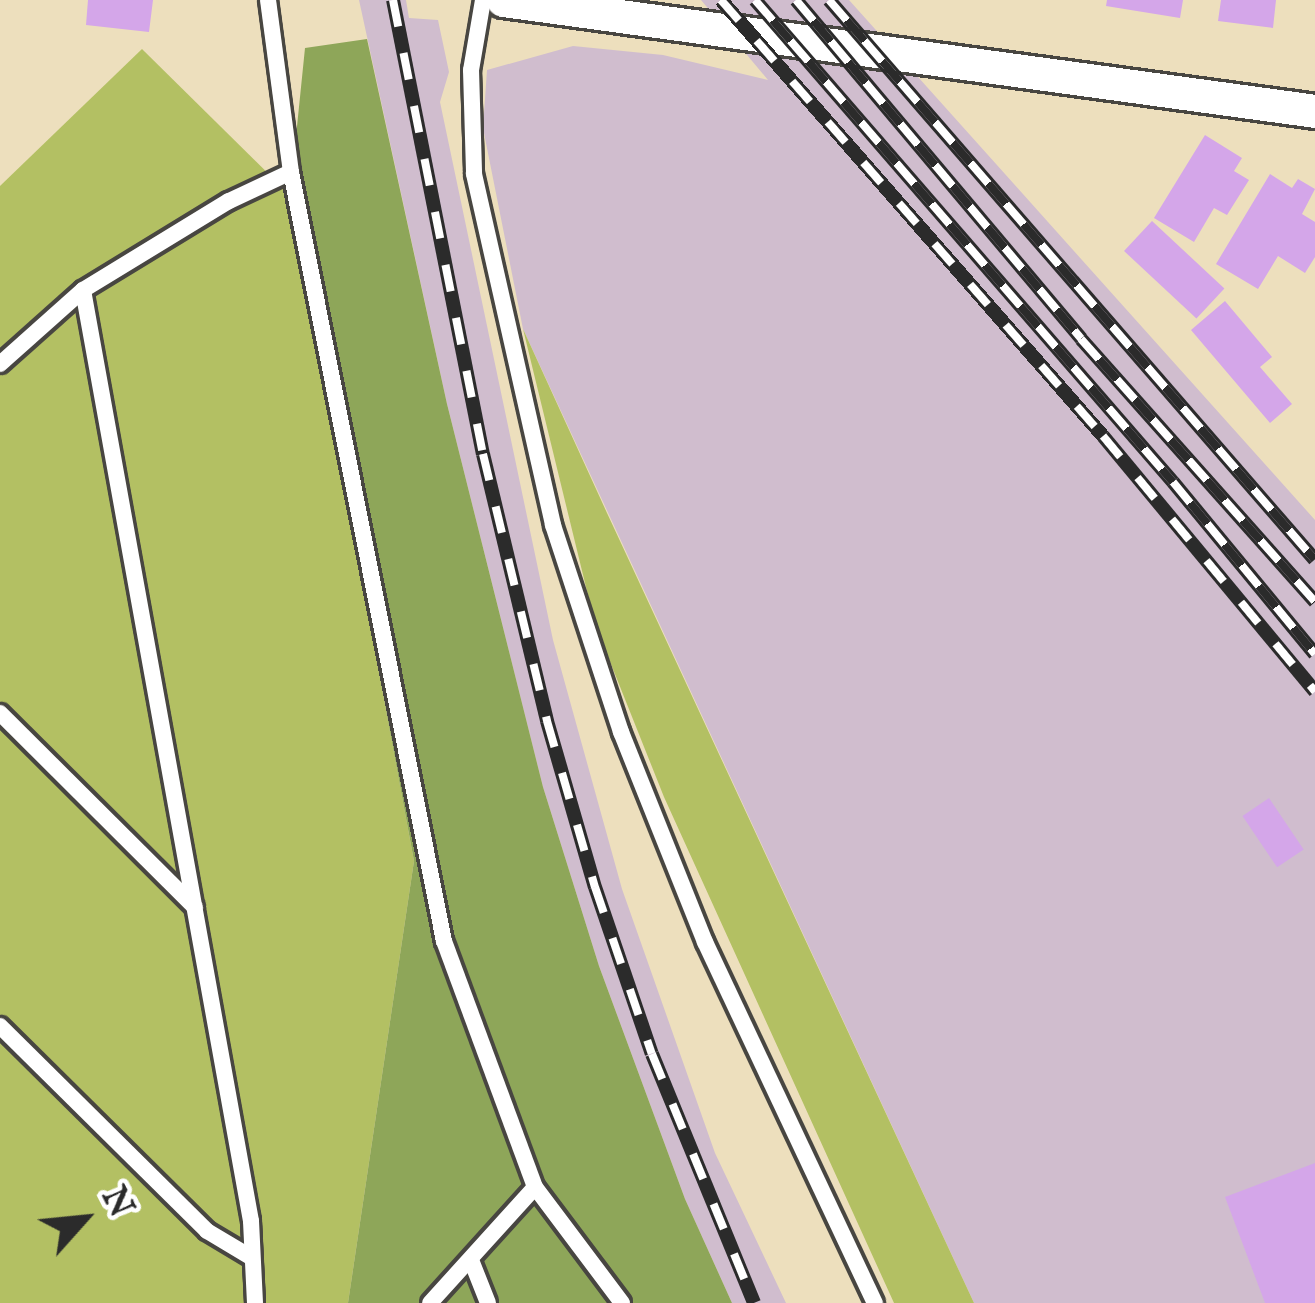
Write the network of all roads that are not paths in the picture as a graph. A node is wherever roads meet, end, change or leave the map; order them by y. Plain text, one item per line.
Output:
1 (268, 0) edge
2 (483, 0) edge
3 (503, 0) edge
4 (1315, 111) edge
5 (291, 172) junction
6 (82, 290) junction
7 (0, 364) edge
8 (0, 713) edge
9 (196, 908) junction
10 (0, 1026) edge
11 (535, 1187) junction
12 (249, 1256) junction
13 (471, 1261) junction
14 (255, 1303) edge
15 (430, 1303) edge
16 (488, 1303) edge
17 (622, 1303) edge
18 (875, 1303) edge

1 - 5 lane
2 - 18 lane
3 - 4 street
5 - 6 lane
5 - 11 lane
6 - 7 lane
6 - 9 lane
8 - 9 lane
9 - 12 lane
10 - 12 lane
11 - 13 lane
11 - 17 lane
12 - 14 lane
13 - 15 lane
13 - 16 lane

